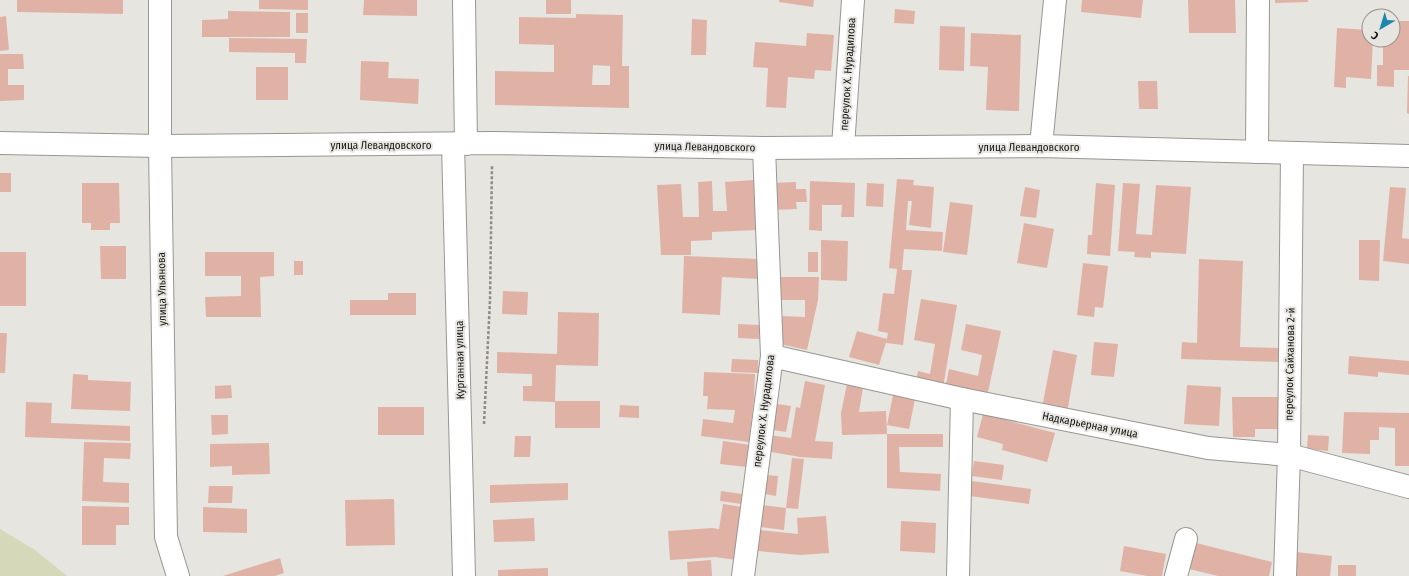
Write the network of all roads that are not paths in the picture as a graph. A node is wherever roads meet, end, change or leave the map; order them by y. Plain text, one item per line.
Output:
1 (160, 0) edge
2 (464, 0) edge
3 (853, 0) edge
4 (1055, 0) edge
5 (1258, 0) edge
6 (0, 143) edge
7 (460, 144) junction
8 (160, 146) junction
9 (1040, 146) junction
10 (843, 147) junction
11 (764, 148) junction
12 (1257, 152) junction
13 (1292, 153) junction
14 (1409, 156) edge
15 (772, 356) junction
16 (962, 399) junction
17 (1289, 455) junction
18 (1409, 487) edge
19 (1186, 539) dead end
20 (178, 576) edge
21 (464, 576) edge
22 (743, 576) edge
23 (958, 576) edge
24 (1176, 576) edge
25 (1285, 576) edge

1 - 8 street, улица Ульянова
2 - 7 street, Курганная улица
3 - 10 street, переулок Х. Нурадилова
4 - 9 street
5 - 12 street
6 - 8 street, улица Левандовского
7 - 8 street, улица Левандовского
7 - 11 street, улица Левандовского
7 - 21 street, Курганная улица
8 - 20 street, улица Ульянова
9 - 10 street, улица Левандовского
9 - 12 street, улица Левандовского
10 - 11 street, улица Левандовского
11 - 15 street, переулок Х. Нурадилова
12 - 13 street, улица Левандовского
13 - 14 street, улица Левандовского
13 - 17 street, переулок Сайханова 2-й
15 - 16 street, Надкарьерная улица
15 - 22 street, переулок Х. Нурадилова
16 - 17 street, Надкарьерная улица
16 - 23 street
17 - 18 street, Надкарьерная улица
17 - 25 street, переулок Сайханова 2-й
19 - 24 street

